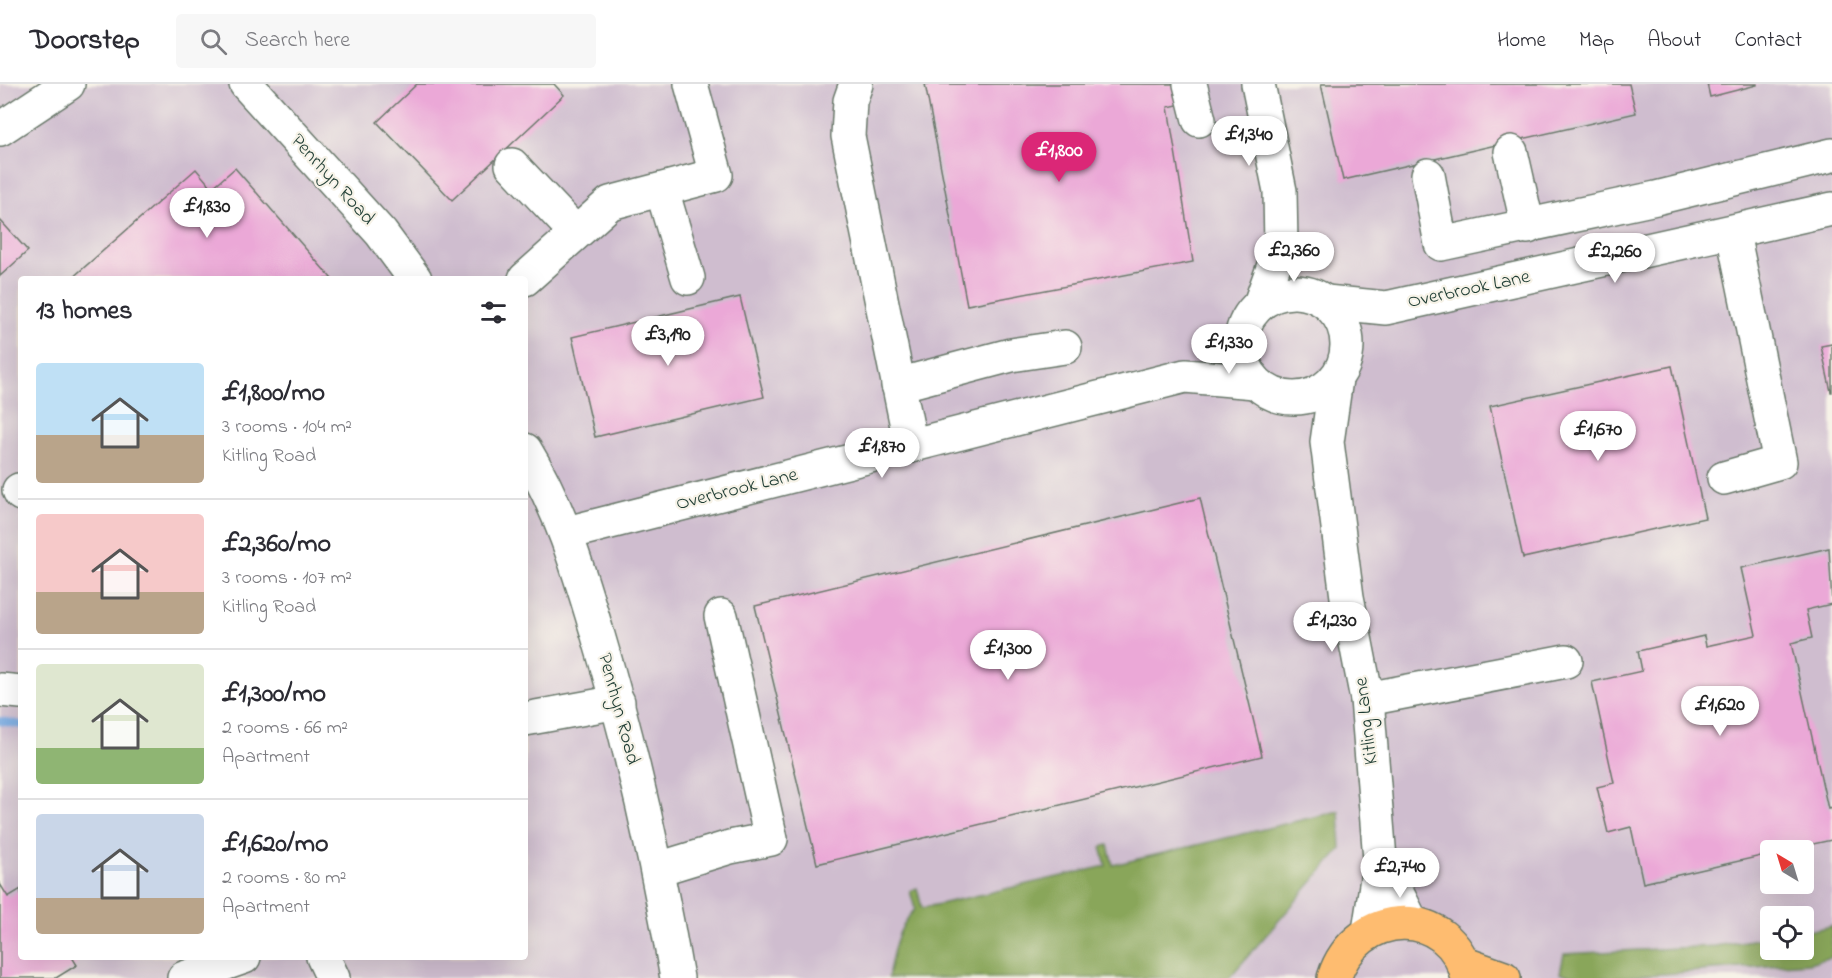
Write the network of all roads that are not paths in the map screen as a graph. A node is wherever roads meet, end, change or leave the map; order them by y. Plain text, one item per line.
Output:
1 (68, 84) edge
2 (691, 84) edge
3 (856, 84) edge
4 (1190, 84) edge
5 (1258, 84) edge
6 (263, 90) edge
7 (1199, 120) dead end
8 (0, 129) edge
9 (1511, 152) dead end
10 (1820, 158) edge
11 (512, 165) dead end
12 (1428, 175) dead end
13 (662, 190) junction
14 (1826, 210) edge
15 (1528, 227) junction
16 (1732, 232) junction
17 (576, 233) junction
18 (1494, 234) junction
19 (1281, 246) junction
20 (412, 276) edge
21 (528, 276) edge
22 (688, 278) dead end
23 (1501, 283) junction
24 (1318, 298) junction
25 (1260, 304) junction
26 (1386, 308) junction
27 (1242, 333) junction
28 (1065, 347) dead end
29 (1348, 348) junction
30 (1185, 376) junction
31 (1336, 379) junction
32 (1255, 382) junction
33 (898, 385) junction
34 (1289, 399) junction
35 (1327, 441) junction
36 (911, 446) junction
37 (528, 455) edge
38 (1724, 478) dead end
39 (567, 533) junction
40 (721, 616) dead end
41 (1566, 661) dead end
42 (0, 690) edge
43 (18, 692) edge
44 (1367, 699) junction
45 (618, 702) junction
46 (528, 718) edge
47 (1380, 859) junction
48 (658, 869) junction
49 (1412, 924) junction
50 (1369, 931) junction
51 (235, 960) edge
52 (324, 960) edge
53 (1466, 971) edge
54 (184, 978) edge
55 (333, 978) edge
56 (677, 978) edge
57 (1334, 978) edge
58 (1504, 978) edge

1 - 8 street
2 - 13 street
3 - 33 street
4 - 7 street
5 - 19 street
6 - 20 street, Penrhyn Road
9 - 15 street
10 - 14 street
10 - 15 street
11 - 17 street
12 - 18 street
13 - 17 street
13 - 22 street
14 - 16 street, Overbrook Lane
15 - 18 street
16 - 23 street, Overbrook Lane
16 - 38 street
17 - 21 street
18 - 23 street
19 - 24 street
19 - 25 street
23 - 26 street, Overbrook Lane
24 - 25 street
24 - 26 street, Overbrook Lane
24 - 29 street
25 - 27 street
26 - 29 street, Overbrook Lane
27 - 30 street, Overbrook Lane
27 - 32 street
28 - 33 street
29 - 31 street
30 - 32 street, Overbrook Lane
30 - 36 street, Overbrook Lane
31 - 34 street
31 - 35 street, Kitling Lane
32 - 34 street
33 - 36 street
34 - 35 street
35 - 44 street, Kitling Lane
36 - 39 street, Overbrook Lane
37 - 39 street, Penrhyn Road
39 - 45 street, Penrhyn Road
40 - 48 street
41 - 44 street
42 - 43 street
44 - 47 street, Kitling Lane
45 - 46 street
45 - 48 street, Penrhyn Road
47 - 49 street, Kitling Lane
47 - 50 street, Kitling Lane
48 - 56 street, Penrhyn Road
49 - 50 main road
49 - 53 main road
50 - 57 main road
51 - 54 street
52 - 55 street
53 - 58 main road

